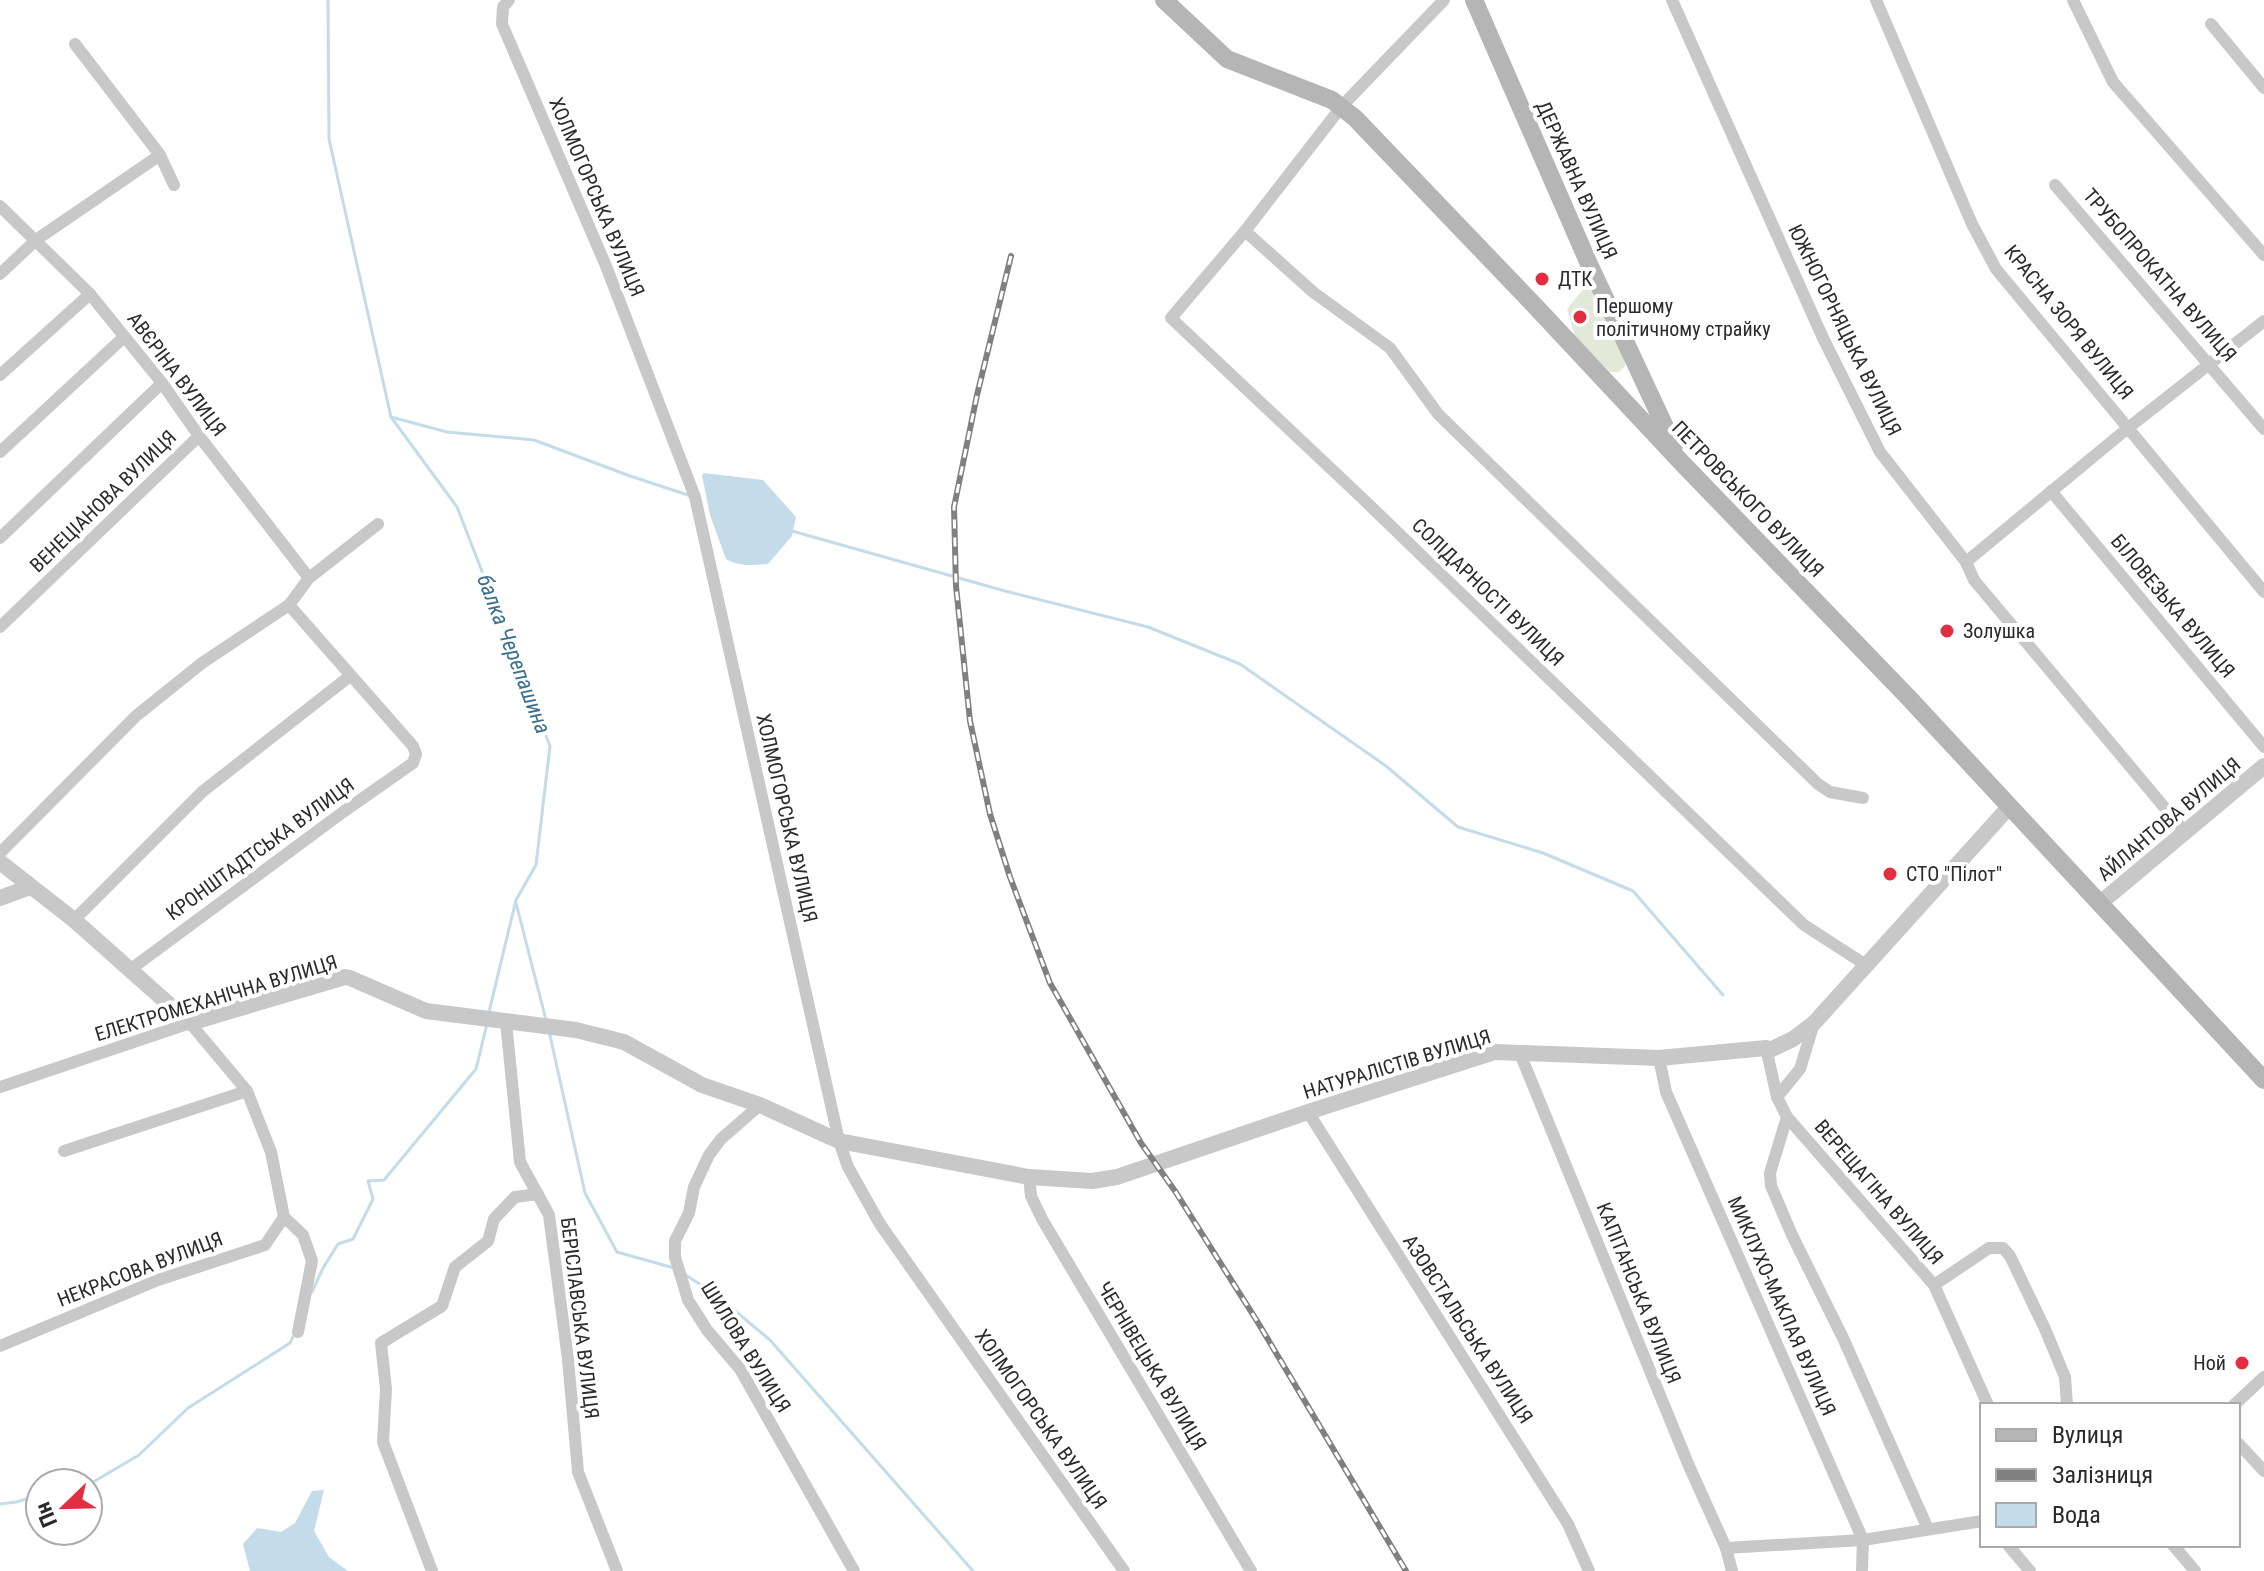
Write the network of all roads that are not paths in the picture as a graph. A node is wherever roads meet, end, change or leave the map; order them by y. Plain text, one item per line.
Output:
1 (509, 0) edge
2 (1164, 0) edge
3 (1444, 0) edge
4 (1474, 0) edge
5 (1672, 0) edge
6 (1876, 0) edge
7 (2073, 0) edge
8 (2211, 24) dead end
9 (75, 44) dead end
10 (2264, 88) edge
11 (1342, 106) junction
12 (160, 155) junction
13 (174, 185) dead end
14 (2055, 185) dead end
15 (0, 206) edge
16 (1245, 231) junction
17 (36, 240) junction
18 (2264, 255) edge
19 (0, 274) edge
20 (90, 294) junction
21 (2264, 321) edge
22 (124, 337) junction
23 (2209, 363) junction
24 (0, 375) edge
25 (162, 383) junction
26 (2128, 428) junction
27 (2264, 429) edge
28 (199, 436) junction
29 (0, 452) edge
30 (1682, 463) junction
31 (2051, 491) junction
32 (378, 524) dead end
33 (0, 538) edge
34 (1966, 562) junction
35 (309, 578) junction
36 (2264, 592) edge
37 (289, 605) junction
38 (0, 627) edge
39 (350, 676) junction
40 (2264, 747) edge
41 (2264, 766) edge
42 (1863, 798) dead end
43 (2010, 806) junction
44 (2185, 832) junction
45 (0, 853) edge
46 (0, 862) edge
47 (30, 887) junction
48 (0, 898) edge
49 (2099, 904) junction
50 (74, 920) junction
51 (1866, 965) junction
52 (131, 969) junction
53 (506, 1022) junction
54 (190, 1023) junction
55 (1814, 1023) junction
56 (1766, 1048) junction
57 (1519, 1051) junction
58 (1659, 1058) junction
59 (2264, 1080) edge
60 (0, 1087) edge
61 (247, 1091) junction
62 (1777, 1097) junction
63 (760, 1105) junction
64 (1308, 1112) junction
65 (1787, 1117) junction
66 (839, 1141) junction
67 (64, 1151) dead end
68 (1029, 1177) junction
69 (538, 1194) junction
70 (284, 1217) junction
71 (1934, 1285) junction
72 (298, 1332) dead end
73 (0, 1346) edge
74 (2264, 1377) edge
75 (1987, 1403) edge
76 (2067, 1403) edge
77 (2236, 1403) edge
78 (2240, 1445) edge
79 (2264, 1471) edge
80 (1980, 1521) edge
81 (1928, 1529) junction
82 (1863, 1540) junction
83 (2010, 1547) edge
84 (2175, 1547) edge
85 (1726, 1548) junction
86 (432, 1571) edge
87 (617, 1571) edge
88 (854, 1571) edge
89 (1124, 1571) edge
90 (1251, 1571) edge
91 (1589, 1571) edge
92 (1732, 1571) edge
93 (1862, 1571) edge
94 (2030, 1571) edge
95 (2195, 1571) edge

1 - 66 street, ХОЛМОГОРСЬКА ВУЛИЦЯ
2 - 11 main road, ПЕТРОВСЬКОГО ВУЛИЦЯ
3 - 11 street, СОЛІДАРНОСТІ ВУЛИЦЯ
4 - 30 main road, ДЕРЖАВНА ВУЛИЦЯ
5 - 34 street, ЮЖНОГОРНЯЦЬКА ВУЛИЦЯ
6 - 26 street, КРАСНА ЗОРЯ ВУЛИЦЯ
7 - 18 street
8 - 10 street
9 - 12 street
11 - 16 street, СОЛІДАРНОСТІ ВУЛИЦЯ
11 - 30 main road, ПЕТРОВСЬКОГО ВУЛИЦЯ
12 - 13 street
12 - 17 street
14 - 23 street, ТРУБОПРОКАТНА ВУЛИЦЯ
15 - 17 street, АВЄРІНА ВУЛИЦЯ
16 - 42 street
16 - 51 street, СОЛІДАРНОСТІ ВУЛИЦЯ
17 - 19 street
17 - 20 street, АВЄРІНА ВУЛИЦЯ
20 - 22 street, АВЄРІНА ВУЛИЦЯ
20 - 24 street
21 - 23 street
22 - 25 street, АВЄРІНА ВУЛИЦЯ
22 - 29 street
23 - 26 street
23 - 27 street, ТРУБОПРОКАТНА ВУЛИЦЯ
25 - 28 street, АВЄРІНА ВУЛИЦЯ
25 - 33 street
26 - 31 street
26 - 36 street, КРАСНА ЗОРЯ ВУЛИЦЯ
28 - 35 street, АВЄРІНА ВУЛИЦЯ
28 - 38 street, ВЕНЕЦІАНОВА ВУЛИЦЯ
30 - 43 main road, ПЕТРОВСЬКОГО ВУЛИЦЯ
31 - 34 street
31 - 40 street, БІЛОВЕЗЬКА ВУЛИЦЯ
32 - 35 street
34 - 44 street, ЮЖНОГОРНЯЦЬКА ВУЛИЦЯ
35 - 37 street
37 - 39 street
37 - 45 street
39 - 50 street
39 - 52 street, КРОНШТАДТСЬКА ВУЛИЦЯ
41 - 44 street, АЙЛАНТОВА ВУЛИЦЯ
43 - 49 main road, ПЕТРОВСЬКОГО ВУЛИЦЯ
43 - 51 street, НАТУРАЛІСТІВ ВУЛИЦЯ
44 - 49 street, АЙЛАНТОВА ВУЛИЦЯ
46 - 47 street
47 - 48 street
47 - 50 street
49 - 59 main road, ПЕТРОВСЬКОГО ВУЛИЦЯ
50 - 52 street
51 - 55 street, НАТУРАЛІСТІВ ВУЛИЦЯ
52 - 54 street
53 - 54 street, ЕЛЕКТРОМЕХАНІЧНА ВУЛИЦЯ
53 - 63 street, ЕЛЕКТРОМЕХАНІЧНА ВУЛИЦЯ
53 - 69 street, БЕРІСЛАВСЬКА ВУЛИЦЯ
54 - 60 street, ЕЛЕКТРОМЕХАНІЧНА ВУЛИЦЯ
54 - 61 street
55 - 56 street, НАТУРАЛІСТІВ ВУЛИЦЯ
55 - 62 street
56 - 58 street, НАТУРАЛІСТІВ ВУЛИЦЯ
56 - 62 street, ВЕРЕЩАГІНА ВУЛИЦЯ
57 - 58 street, НАТУРАЛІСТІВ ВУЛИЦЯ
57 - 64 street, НАТУРАЛІСТІВ ВУЛИЦЯ
57 - 85 street, КАПІТАНСЬКА ВУЛИЦЯ
58 - 82 street, МИКЛУХО-МАКЛАЯ ВУЛИЦЯ
61 - 67 street
61 - 70 street
62 - 65 street, ВЕРЕЩАГІНА ВУЛИЦЯ
63 - 66 street, НАТУРАЛІСТІВ ВУЛИЦЯ
63 - 88 street, ШИЛОВА ВУЛИЦЯ
64 - 68 street, НАТУРАЛІСТІВ ВУЛИЦЯ
64 - 91 street, АЗОВСТАЛЬСЬКА ВУЛИЦЯ
65 - 71 street, ВЕРЕЩАГІНА ВУЛИЦЯ
65 - 81 street
66 - 68 street, НАТУРАЛІСТІВ ВУЛИЦЯ
66 - 89 street, ХОЛМОГОРСЬКА ВУЛИЦЯ
68 - 90 street, ЧЕРНІВЕЦЬКА ВУЛИЦЯ
69 - 86 street
69 - 87 street, БЕРІСЛАВСЬКА ВУЛИЦЯ
70 - 72 street
70 - 73 street, НЕКРАСОВА ВУЛИЦЯ
71 - 75 street, ВЕРЕЩАГІНА ВУЛИЦЯ
71 - 76 street
74 - 77 street
78 - 79 street
80 - 81 street
81 - 82 street
82 - 85 street
82 - 93 street, МИКЛУХО-МАКЛАЯ ВУЛИЦЯ
83 - 94 street
84 - 95 street
85 - 92 street, КАПІТАНСЬКА ВУЛИЦЯ

